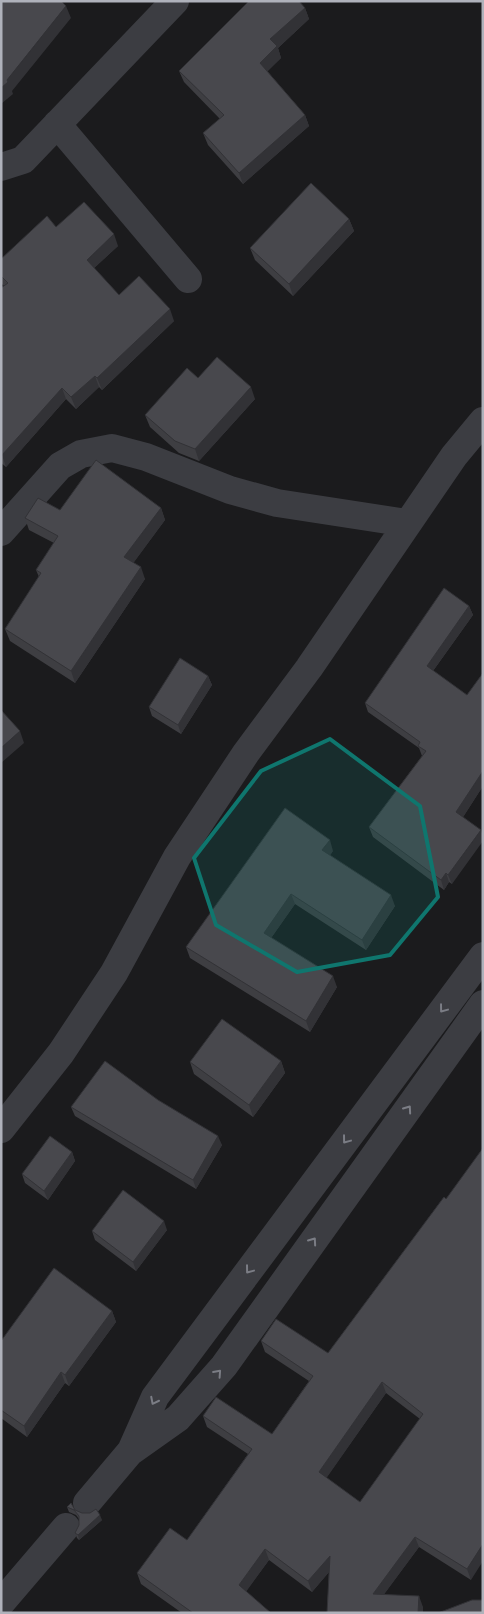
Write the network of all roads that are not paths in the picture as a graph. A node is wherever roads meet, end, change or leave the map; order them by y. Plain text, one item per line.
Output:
1 (175, 1) edge
2 (57, 124) junction
3 (1, 168) edge
4 (188, 279) dead end
5 (483, 421) edge
6 (407, 523) junction
7 (1, 532) edge
8 (483, 956) edge
9 (473, 988) edge
10 (483, 1004) edge
11 (1, 1129) edge
12 (130, 1452) junction
13 (87, 1503) dead end
14 (66, 1527) dead end
15 (1, 1603) edge

1 - 2 street
2 - 3 street
2 - 4 street
5 - 6 street
6 - 7 street
6 - 11 street
8 - 9 street
9 -> 12 street
12 -> 10 street
12 - 13 street
14 - 15 street

